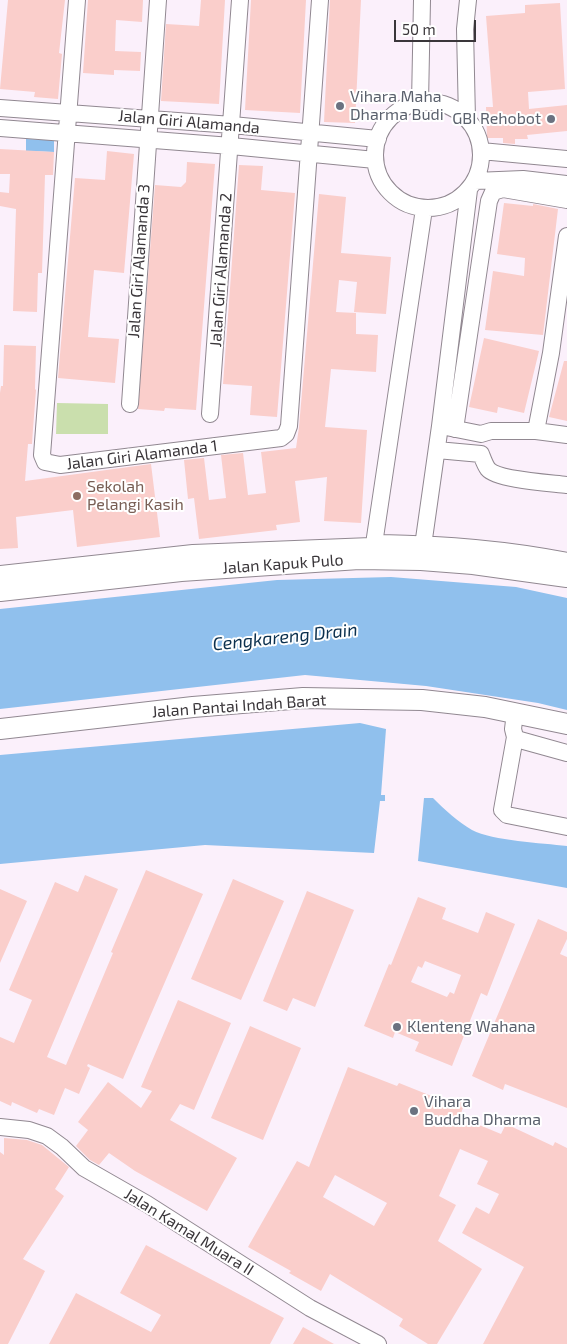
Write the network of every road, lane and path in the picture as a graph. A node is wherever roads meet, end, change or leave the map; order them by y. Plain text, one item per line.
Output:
1 (77, 0) edge
2 (158, 0) edge
3 (240, 0) edge
4 (320, 0) edge
5 (422, 0) edge
6 (468, 0) edge
7 (420, 103) junction
8 (0, 108) edge
9 (68, 112) junction
10 (150, 119) junction
11 (467, 119) junction
12 (232, 125) junction
13 (0, 128) edge
14 (67, 132) junction
15 (310, 133) junction
16 (378, 139) junction
17 (147, 140) junction
18 (231, 146) junction
19 (481, 150) junction
20 (309, 153) junction
21 (567, 159) edge
22 (376, 160) junction
23 (567, 184) edge
24 (472, 186) junction
25 (567, 200) edge
26 (423, 211) junction
27 (464, 219) junction
28 (567, 236) edge
29 (130, 404) dead end
30 (210, 414) dead end
31 (448, 428) junction
32 (536, 430) junction
33 (567, 435) edge
34 (437, 450) junction
35 (567, 485) edge
36 (368, 550) junction
37 (422, 552) junction
38 (567, 561) edge
39 (0, 574) edge
40 (567, 577) edge
41 (0, 591) edge
42 (516, 713) junction
43 (567, 724) edge
44 (0, 729) edge
45 (515, 737) junction
46 (567, 753) edge
47 (567, 827) edge
48 (0, 1127) edge
49 (378, 1344) edge

1 - 9 street, Jalan Giri Alamanda 1
2 - 10 street, Jalan Giri Alamanda 3
3 - 12 street, Jalan Giri Alamanda 2
4 - 15 street, Jalan Giri Alamanda 1
5 - 7 street
6 - 11 street
7 - 11 street
7 - 16 street
8 - 9 street, Jalan Giri Alamanda
9 - 10 street, Jalan Giri Alamanda
9 - 14 street, Jalan Giri Alamanda 1
10 - 12 street, Jalan Giri Alamanda
10 - 17 street, Jalan Giri Alamanda 3
11 - 19 street
12 - 15 street, Jalan Giri Alamanda
12 - 18 street, Jalan Giri Alamanda 2
13 - 14 street, Jalan Giri Alamanda
14 - 17 street, Jalan Giri Alamanda
14 - 20 street, Jalan Giri Alamanda 1
15 - 16 street, Jalan Giri Alamanda
15 - 20 street, Jalan Giri Alamanda 1
16 - 22 street
17 - 18 street, Jalan Giri Alamanda
17 - 29 street, Jalan Giri Alamanda 3
18 - 20 street, Jalan Giri Alamanda
18 - 30 street, Jalan Giri Alamanda 2
19 - 21 street
19 - 24 street
20 - 22 street, Jalan Giri Alamanda
22 - 26 street
23 - 24 street
24 - 26 street
24 - 27 street
25 - 31 street
26 - 27 street
26 - 36 street
27 - 31 street
28 - 32 street
31 - 32 street
31 - 34 street
32 - 33 street
34 - 35 street
34 - 37 street
36 - 37 main road, Jalan Kapuk Pulo
36 - 39 street
36 - 41 main road, Jalan Kapuk Pulo
37 - 38 street, Jalan Kapuk Pulo
37 - 40 main road, Jalan Kapuk Pulo
42 - 43 main road, Jalan Pantai Indah Barat
42 - 44 main road, Jalan Pantai Indah Barat
42 - 45 street
45 - 46 street
45 - 47 street
48 - 49 street, Jalan Kamal Muara II

